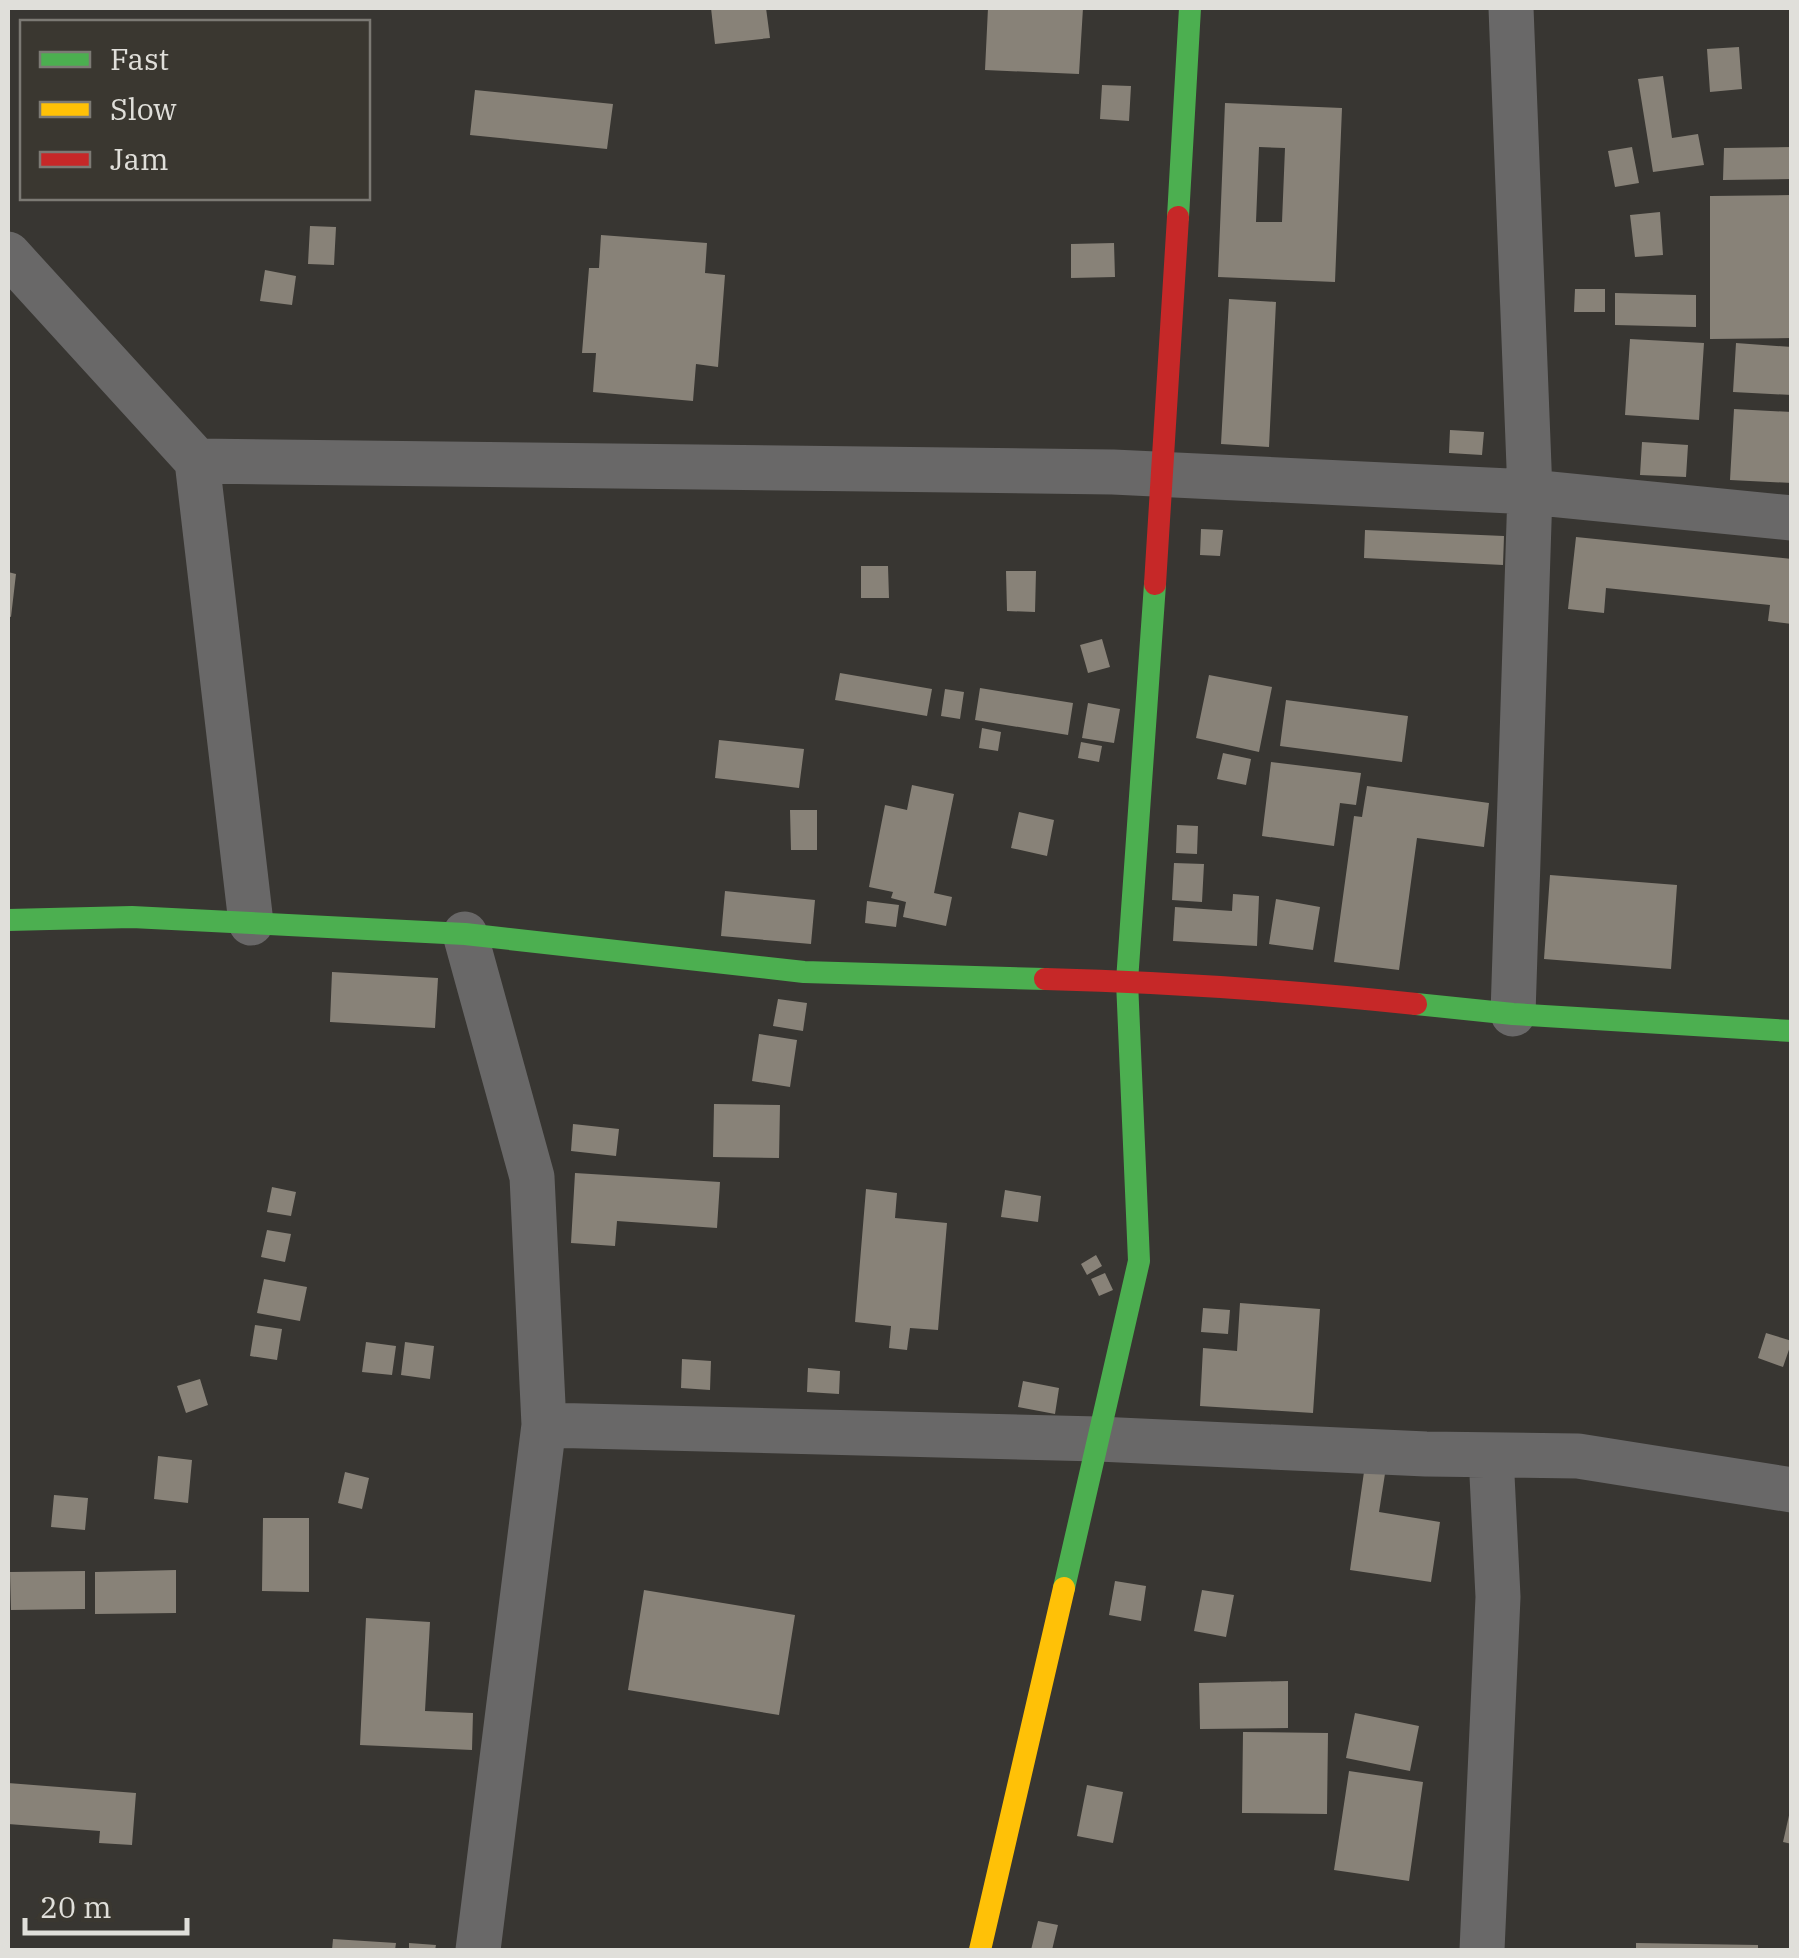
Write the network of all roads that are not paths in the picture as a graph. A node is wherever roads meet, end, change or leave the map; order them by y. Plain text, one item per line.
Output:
1 (1190, 8) edge
2 (1512, 8) edge
3 (8, 254) edge
4 (197, 461) junction
5 (1163, 474) junction
6 (1530, 492) junction
7 (1792, 518) edge
8 (8, 920) edge
9 (251, 923) junction
10 (465, 934) junction
11 (1126, 981) junction
12 (1513, 1014) junction
13 (1792, 1031) edge
14 (544, 1425) junction
15 (1098, 1439) junction
16 (1491, 1455) junction
17 (1792, 1490) edge
18 (478, 1950) edge
19 (980, 1950) edge
20 (1482, 1950) edge

1 - 5 street
2 - 6 street
3 - 4 street
4 - 5 street
4 - 9 street
5 - 6 street
5 - 11 street
6 - 7 street
6 - 12 street
8 - 9 street
9 - 10 street
10 - 11 street
10 - 14 street
11 - 12 street
11 - 15 street
12 - 13 street
14 - 15 street
14 - 18 street
15 - 16 street
15 - 19 street
16 - 17 street
16 - 20 street

